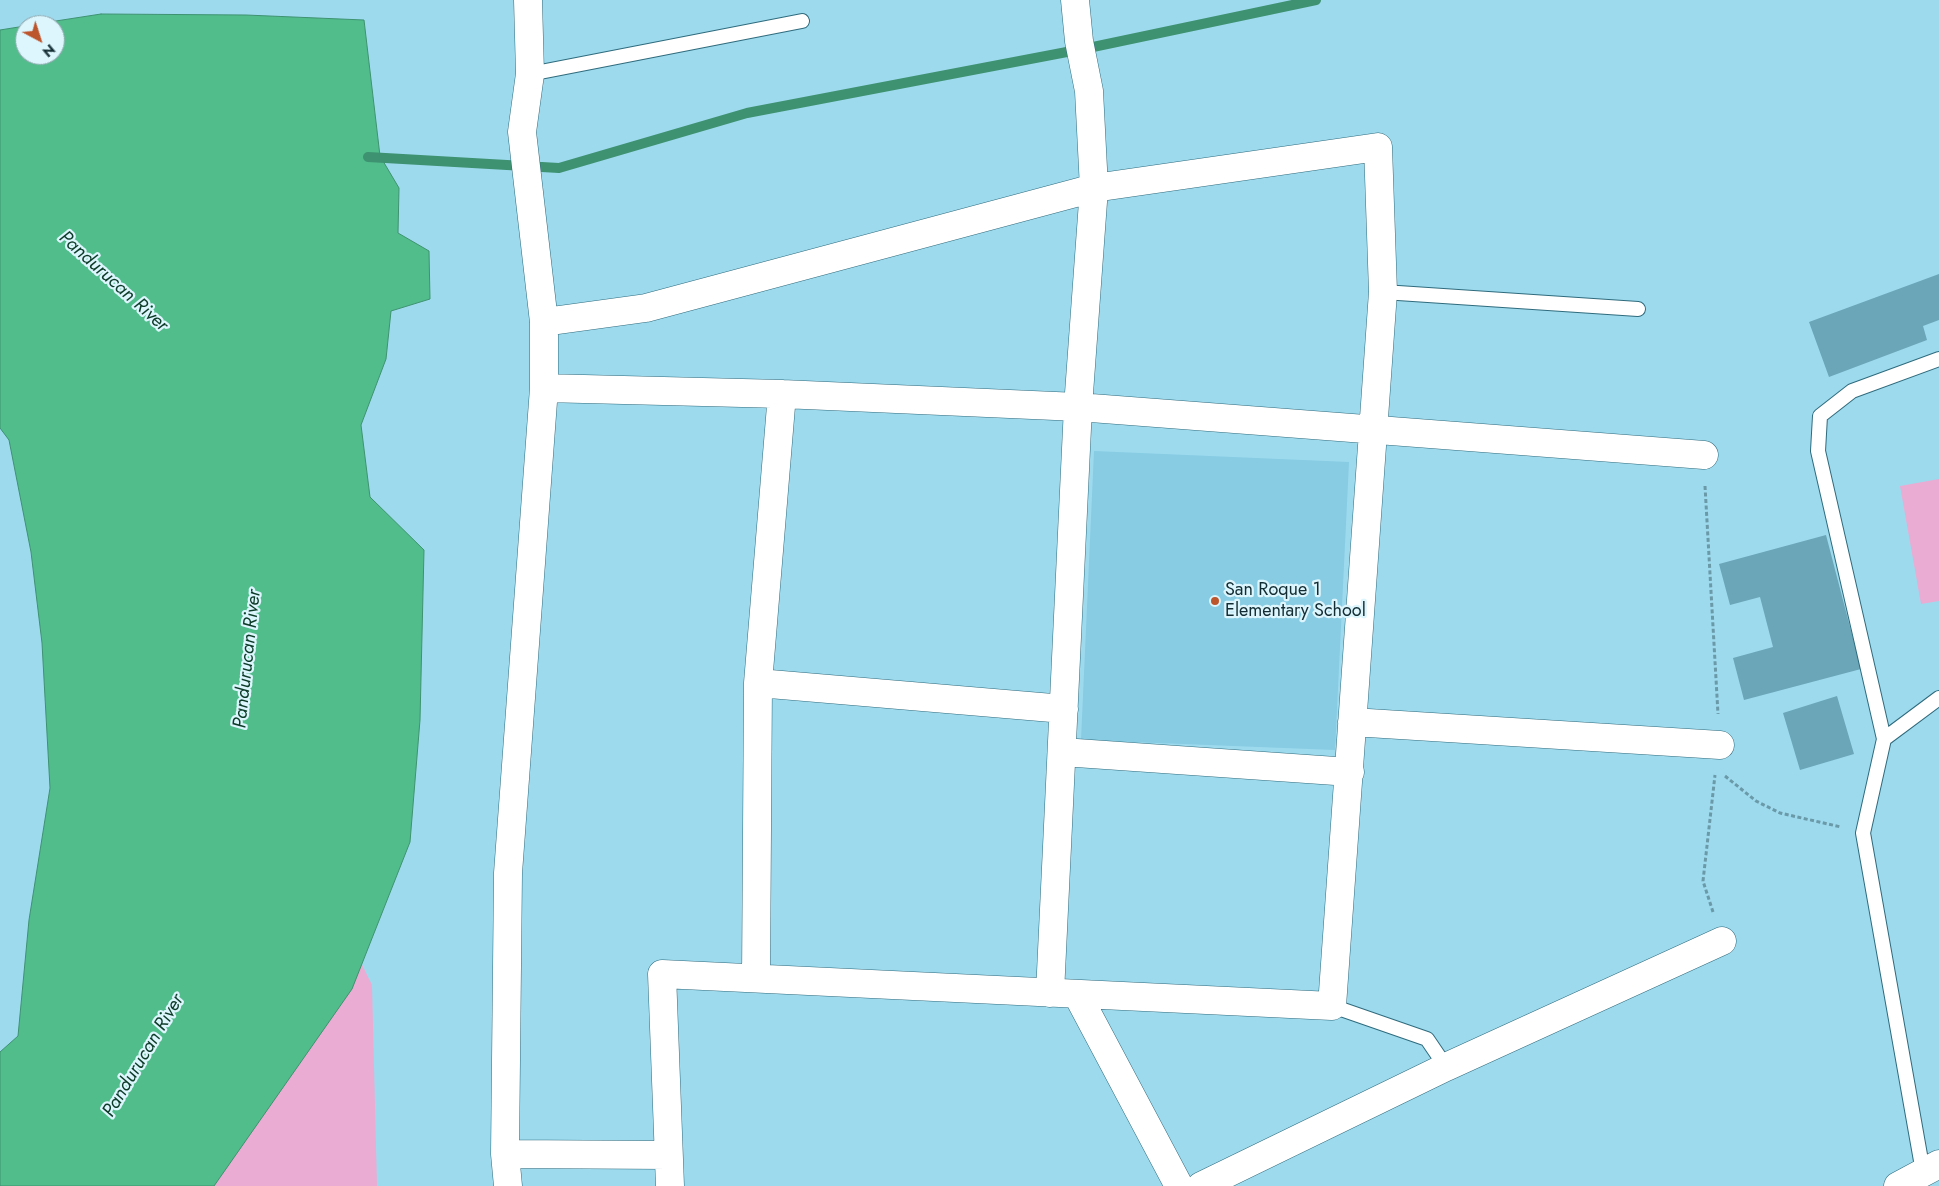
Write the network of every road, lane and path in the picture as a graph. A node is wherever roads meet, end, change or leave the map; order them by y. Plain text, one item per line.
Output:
1 (528, 0) edge
2 (1075, 0) edge
3 (802, 21) dead end
4 (530, 74) junction
5 (1094, 188) junction
6 (1383, 292) junction
7 (1638, 309) dead end
8 (544, 322) junction
9 (1939, 360) edge
10 (544, 388) junction
11 (782, 394) junction
12 (1078, 408) junction
13 (1374, 428) junction
14 (1704, 454) joint
15 (758, 683) junction
16 (1939, 698) edge
17 (1064, 709) junction
18 (1352, 722) junction
19 (1884, 739) junction
20 (1062, 752) junction
21 (1718, 756) junction
22 (1350, 772) junction
23 (1863, 833) junction
24 (1722, 941) joint
25 (756, 978) junction
26 (1064, 993) junction
27 (1332, 1006) junction
28 (1446, 1068) junction
29 (505, 1154) junction
30 (668, 1154) junction
31 (1931, 1168) edge
32 (508, 1186) edge
33 (670, 1186) edge
34 (1179, 1186) edge
35 (1201, 1186) edge
36 (1898, 1186) edge

1 - 4 street
2 - 5 street
3 - 4 lane
4 - 8 street
5 - 6 street
5 - 8 street
5 - 12 street
6 - 7 lane
6 - 13 street
8 - 10 street
9 - 19 lane
10 - 11 street
10 - 29 street
11 - 12 street
11 - 15 street
12 - 13 street
12 - 17 street
13 - 14 street
13 - 18 street
14 - 21 path
15 - 17 street
15 - 25 street
16 - 19 lane
17 - 20 street
18 - 21 street
18 - 22 street
19 - 23 lane
20 - 22 street
20 - 26 street
21 - 23 path
21 - 24 path
22 - 27 street
23 - 31 lane
24 - 28 street
25 - 26 street
25 - 30 street
26 - 27 street
26 - 34 street
27 - 28 lane
28 - 35 street
29 - 30 street
29 - 32 street
30 - 33 street
31 - 36 street

